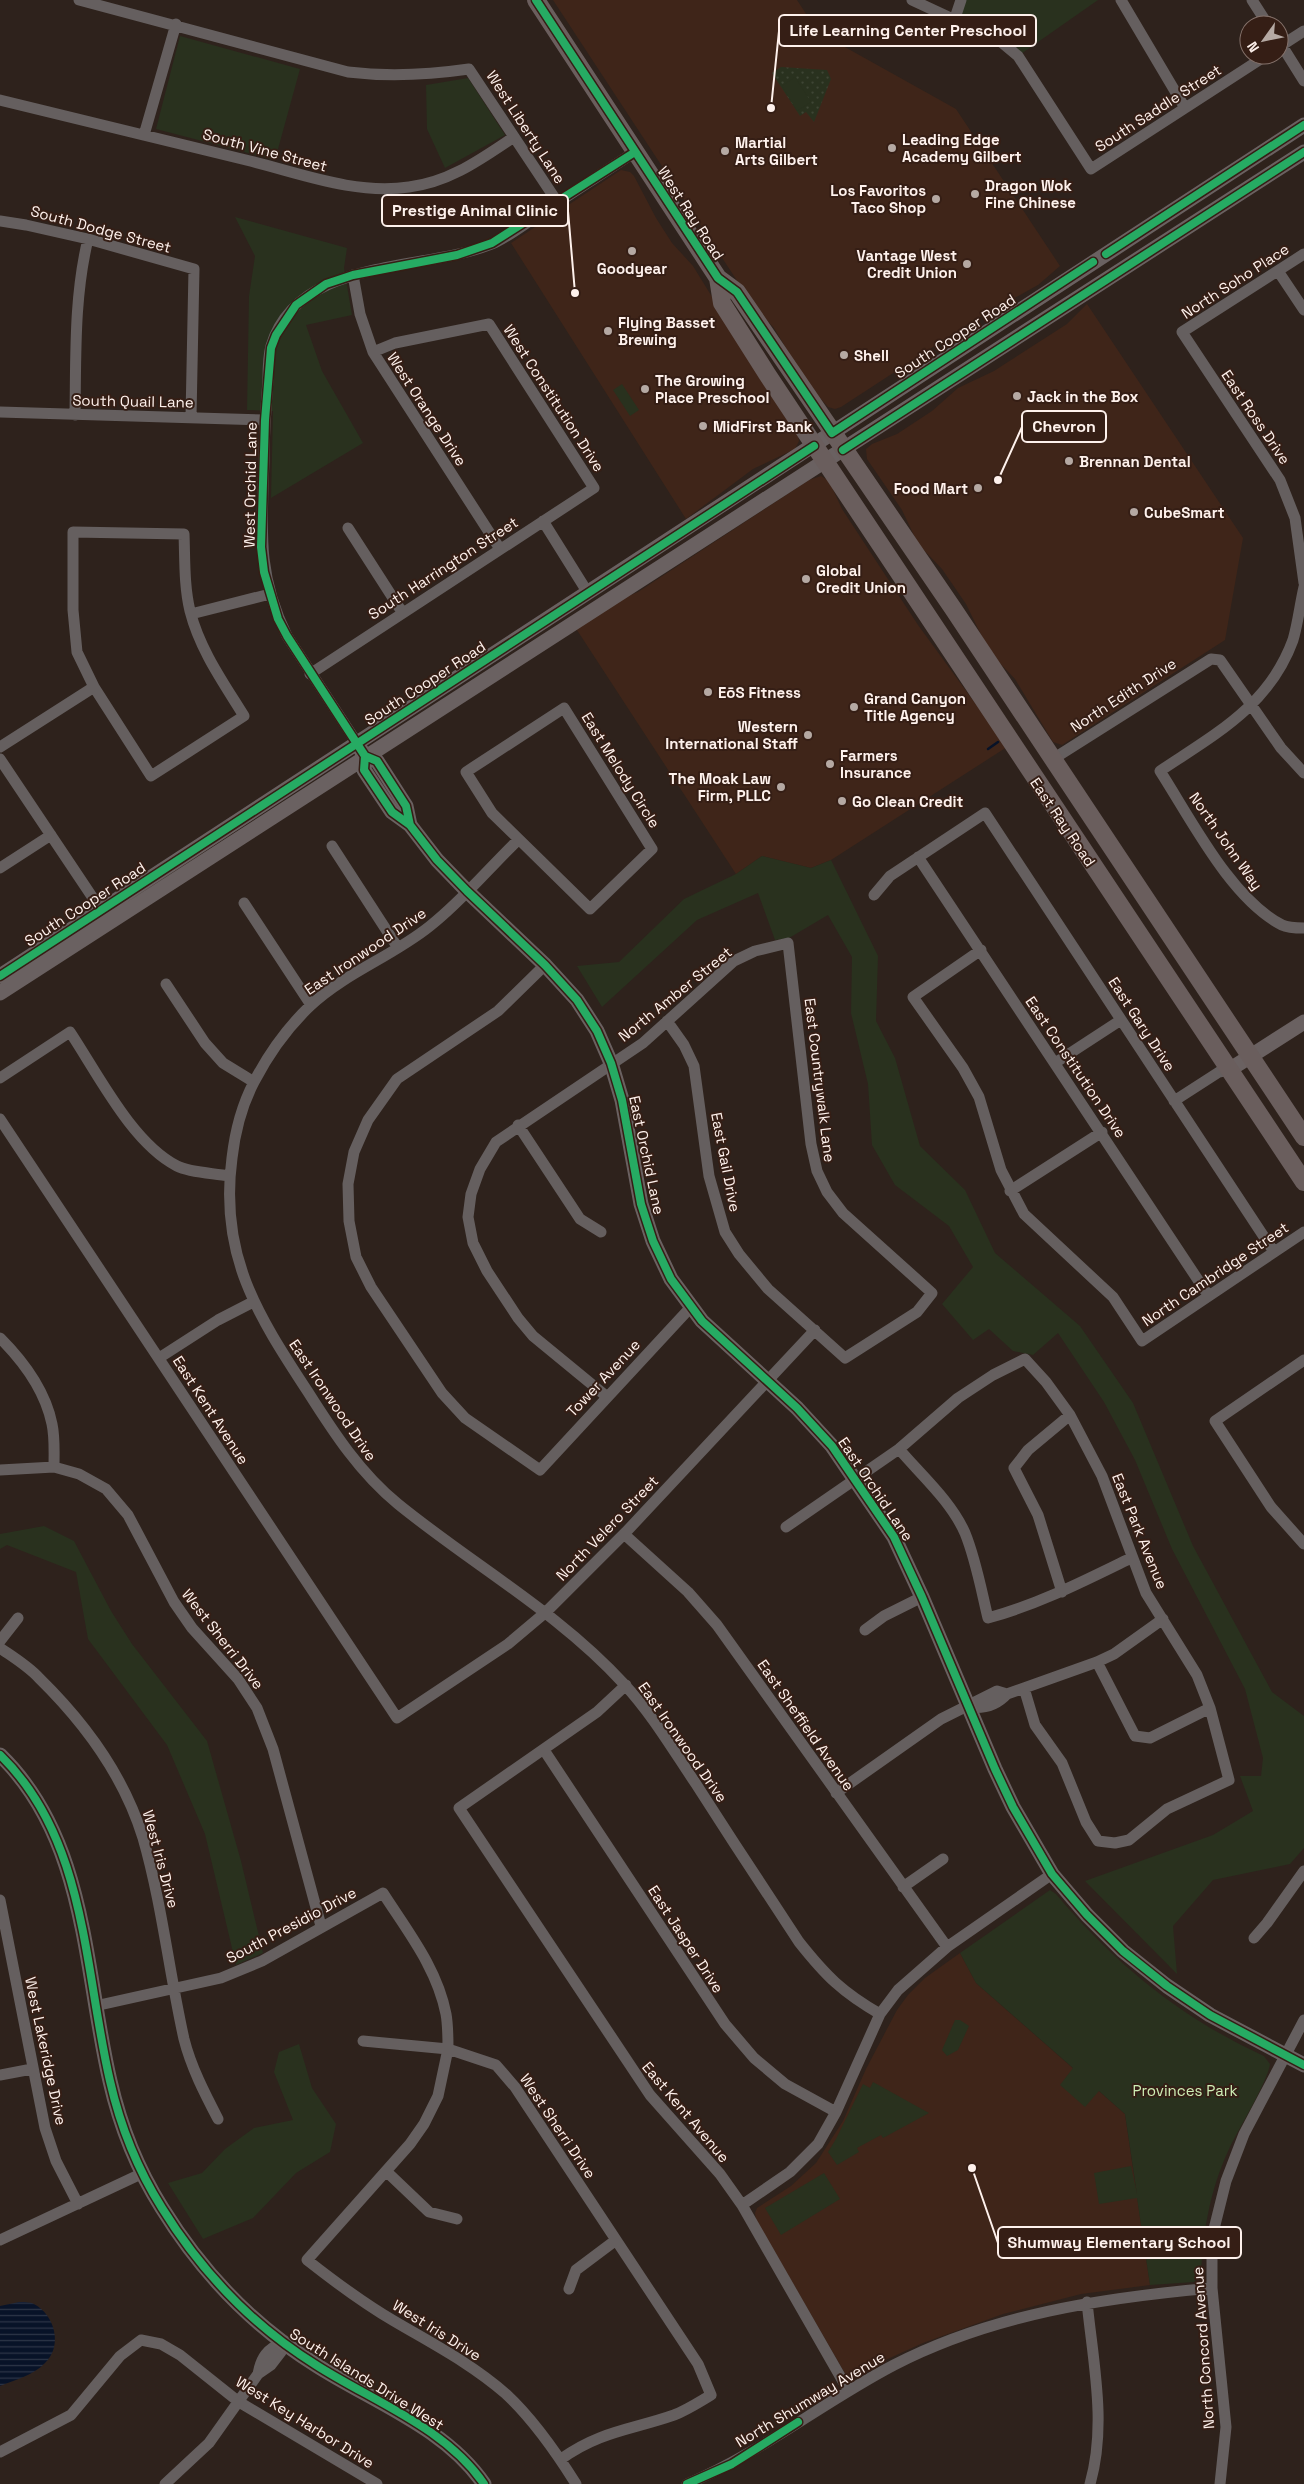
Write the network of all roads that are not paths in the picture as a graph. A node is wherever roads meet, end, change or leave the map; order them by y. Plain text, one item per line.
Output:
1 (79, 0) edge
2 (536, 0) edge
3 (912, 0) edge
4 (961, 0) edge
5 (1122, 0) edge
6 (1252, 0) edge
7 (1262, 15) edge
8 (955, 18) junction
9 (176, 24) junction
10 (1304, 30) edge
11 (1289, 39) edge
12 (1289, 58) edge
13 (1252, 65) edge
14 (1304, 81) edge
15 (0, 100) edge
16 (1185, 108) junction
17 (1304, 125) edge
18 (144, 135) junction
19 (514, 137) junction
20 (635, 152) junction
21 (1304, 152) edge
22 (558, 203) junction
23 (0, 221) edge
24 (88, 239) junction
25 (1304, 254) edge
26 (1278, 271) junction
27 (353, 275) junction
28 (718, 278) junction
29 (1056, 286) junction
30 (1068, 304) junction
31 (1304, 310) edge
32 (1182, 332) joint
33 (373, 352) junction
34 (0, 412) edge
35 (74, 415) junction
36 (191, 417) junction
37 (265, 420) junction
38 (832, 433) junction
39 (814, 446) junction
40 (843, 450) junction
41 (824, 461) junction
42 (594, 488) joint
43 (543, 521) junction
44 (348, 528) dead end
45 (500, 549) junction
46 (1304, 583) edge
47 (1304, 587) edge
48 (588, 593) junction
49 (270, 594) junction
50 (598, 607) junction
51 (402, 612) junction
52 (191, 614) junction
53 (994, 670) junction
54 (310, 674) junction
55 (971, 684) junction
56 (94, 687) junction
57 (1251, 707) junction
58 (0, 747) edge
59 (361, 750) junction
60 (0, 759) edge
61 (1053, 759) junction
62 (1304, 773) edge
63 (51, 836) junction
64 (518, 840) junction
65 (332, 846) dead end
66 (918, 857) junction
67 (0, 868) edge
68 (467, 891) junction
69 (874, 895) dead end
70 (244, 903) dead end
71 (105, 916) junction
72 (1304, 928) edge
73 (788, 943) joint
74 (398, 948) junction
75 (981, 950) junction
76 (545, 965) junction
77 (0, 976) edge
78 (166, 984) dead end
79 (0, 993) edge
80 (311, 1005) junction
81 (1120, 1020) junction
82 (667, 1021) junction
83 (1304, 1022) edge
84 (1250, 1056) junction
85 (612, 1063) junction
86 (1055, 1063) junction
87 (1229, 1070) junction
88 (0, 1078) edge
89 (254, 1082) junction
90 (1176, 1104) junction
91 (0, 1119) edge
92 (518, 1126) junction
93 (1102, 1132) junction
94 (1304, 1137) edge
95 (229, 1176) junction
96 (1304, 1182) edge
97 (1010, 1191) junction
98 (602, 1232) dead end
99 (1304, 1232) edge
100 (1274, 1252) junction
101 (1208, 1295) junction
102 (253, 1302) junction
103 (690, 1308) junction
104 (815, 1330) junction
105 (0, 1338) edge
106 (159, 1358) junction
107 (845, 1358) joint
108 (1304, 1360) edge
109 (767, 1382) junction
110 (606, 1396) junction
111 (1070, 1415) junction
112 (899, 1449) junction
113 (54, 1467) junction
114 (0, 1470) edge
115 (856, 1478) junction
116 (786, 1527) dead end
117 (624, 1534) junction
118 (1304, 1544) edge
119 (1131, 1558) junction
120 (1062, 1592) junction
121 (922, 1597) junction
122 (546, 1612) junction
123 (18, 1618) dead end
124 (1163, 1619) junction
125 (865, 1630) dead end
126 (0, 1641) edge
127 (0, 1648) edge
128 (1097, 1662) junction
129 (626, 1685) junction
130 (1024, 1688) junction
131 (969, 1706) junction
132 (1210, 1708) junction
133 (397, 1718) joint
134 (544, 1750) junction
135 (0, 1755) edge
136 (836, 1794) junction
137 (943, 1859) dead end
138 (1304, 1871) edge
139 (1052, 1874) junction
140 (903, 1887) junction
141 (0, 1900) edge
142 (321, 1926) junction
143 (1254, 1938) dead end
144 (947, 1947) junction
145 (176, 1989) junction
146 (95, 2006) junction
147 (880, 2014) junction
148 (1304, 2020) edge
149 (363, 2041) dead end
150 (448, 2049) junction
151 (1286, 2055) junction
152 (1304, 2065) edge
153 (32, 2069) junction
154 (0, 2075) edge
155 (836, 2112) junction
156 (218, 2119) dead end
157 (387, 2172) junction
158 (143, 2173) junction
159 (78, 2204) junction
160 (742, 2205) junction
161 (458, 2219) dead end
162 (0, 2240) edge
163 (616, 2240) junction
164 (1212, 2288) junction
165 (569, 2289) dead end
166 (1087, 2302) junction
167 (283, 2342) junction
168 (848, 2390) junction
169 (239, 2402) junction
170 (0, 2452) edge
171 (561, 2459) junction
172 (165, 2484) edge
173 (377, 2484) edge
174 (484, 2484) edge
175 (576, 2484) edge
176 (687, 2484) edge
177 (1090, 2484) edge
178 (1220, 2484) edge

1 - 9 street
2 - 20 main road, West Ray Road
3 - 8 street
4 - 8 street
5 - 16 street
6 - 7 street
8 - 16 street, South Saddle Street
9 - 18 street
9 - 19 street, West Liberty Lane
10 - 11 street
12 - 14 street
13 - 16 street, South Saddle Street
15 - 18 street, South Vine Street
17 - 29 main road, South Cooper Road
18 - 19 street, South Vine Street
19 - 22 street, West Liberty Lane
20 - 22 street
20 - 28 main road, West Ray Road
21 - 30 main road, South Cooper Road
22 - 27 street
23 - 24 street, South Dodge Street
24 - 35 street
24 - 36 street, South Dodge Street
25 - 26 street, North Soho Place
26 - 31 street
26 - 32 street, North Soho Place
27 - 33 street, West Orange Drive
27 - 37 street, West Orchid Lane
28 - 38 main road, West Ray Road
28 - 39 main road, West Ray Road
29 - 30 main road
29 - 38 main road, South Cooper Road
30 - 40 main road, South Cooper Road
32 - 46 street, East Ross Drive
33 - 42 street, West Constitution Drive
33 - 45 street, West Orange Drive
34 - 35 street, South Quail Lane
35 - 36 street, South Quail Lane
36 - 37 street, South Quail Lane
37 - 49 street, West Orchid Lane
38 - 39 main road, South Cooper Road
38 - 40 main road, East Ray Road
39 - 41 main road, West Ray Road
39 - 48 main road, South Cooper Road
40 - 41 main road, South Cooper Road
40 - 53 main road, East Ray Road
41 - 50 main road, South Cooper Road
41 - 55 main road, East Ray Road
42 - 43 street, South Harrington Street
43 - 45 street, South Harrington Street
43 - 48 street
44 - 51 street
45 - 51 street, South Harrington Street
47 - 57 street
48 - 50 main road
48 - 59 main road, South Cooper Road
49 - 52 street
49 - 54 street, West Orchid Lane
50 - 59 main road, South Cooper Road
51 - 54 street, South Harrington Street
52 - 56 street
52 - 56 street
53 - 55 main road
53 - 61 main road, East Ray Road
54 - 59 street, West Orchid Lane
55 - 87 main road, East Ray Road
56 - 58 street
57 - 61 street, North Edith Drive
57 - 62 street
57 - 72 street, North John Way
59 - 68 main road, East Orchid Lane
59 - 71 main road, South Cooper Road
60 - 63 street
61 - 84 main road, East Ray Road
63 - 67 street
63 - 71 street
64 - 64 street, East Melody Circle
64 - 68 street, East Ironwood Drive
65 - 74 street
66 - 69 street
66 - 75 street, East Constitution Drive
66 - 81 street, East Gary Drive
68 - 74 street, East Ironwood Drive
68 - 76 main road, East Orchid Lane
70 - 80 street
71 - 77 main road, South Cooper Road
71 - 79 main road, South Cooper Road
73 - 82 street, North Amber Street
73 - 107 street, East Countrywalk Lane
74 - 80 street, East Ironwood Drive
75 - 86 street, East Constitution Drive
75 - 97 street
76 - 85 main road, East Orchid Lane
76 - 110 street, Tower Avenue
78 - 89 street
80 - 89 street, East Ironwood Drive
81 - 86 street
81 - 90 street, East Gary Drive
82 - 85 street, North Amber Street
82 - 104 street, East Gail Drive
83 - 84 main road
84 - 87 main road
84 - 94 main road, East Ray Road
85 - 92 street, North Amber Street
85 - 103 main road, East Orchid Lane
86 - 93 street, East Constitution Drive
87 - 90 street
87 - 96 main road, East Ray Road
88 - 95 street
89 - 95 street, East Ironwood Drive
90 - 100 street, East Gary Drive
91 - 106 street, East Kent Avenue
92 - 98 street
92 - 110 street, North Amber Street
93 - 97 street
93 - 101 street, East Constitution Drive
95 - 102 street, East Ironwood Drive
97 - 101 street, North Cambridge Street
99 - 100 street, North Cambridge Street
100 - 101 street, North Cambridge Street
102 - 106 street
102 - 122 street, East Ironwood Drive
103 - 109 main road, East Orchid Lane
103 - 110 street, Tower Avenue
104 - 107 street, East Gail Drive
104 - 109 street, North Velero Street
105 - 113 street
106 - 133 street, East Kent Avenue
108 - 118 street
109 - 115 main road, East Orchid Lane
109 - 117 street, North Velero Street
111 - 112 street, East Park Avenue
111 - 119 street, East Park Avenue
111 - 120 street
112 - 115 street
112 - 120 street
113 - 114 street, West Sherri Drive
113 - 142 street, West Sherri Drive
115 - 116 street
115 - 121 main road, East Orchid Lane
117 - 122 street, North Velero Street
117 - 136 street, East Sheffield Avenue
119 - 120 street
119 - 124 street, East Park Avenue
121 - 125 street
121 - 131 main road, East Orchid Lane
122 - 129 street, East Ironwood Drive
122 - 133 street, North Velero Street
123 - 126 street
124 - 128 street
124 - 132 street, East Park Avenue
127 - 145 street, West Iris Drive
128 - 130 street
128 - 132 street
129 - 134 street
129 - 147 street, East Ironwood Drive
130 - 131 street
130 - 132 street, East Park Avenue
131 - 136 street
131 - 139 main road, East Orchid Lane
134 - 155 street, East Jasper Drive
134 - 160 street, East Kent Avenue
135 - 146 main road, South Islands Drive West
136 - 140 street, East Sheffield Avenue
137 - 140 street
138 - 143 street
139 - 144 street
139 - 151 main road, East Orchid Lane
140 - 144 street, East Sheffield Avenue
141 - 153 street, West Lakeridge Drive
142 - 145 street, South Presidio Drive
142 - 150 street, South Presidio Drive
144 - 147 street
145 - 146 street, South Presidio Drive
145 - 156 street, West Iris Drive
146 - 158 main road, South Islands Drive West
147 - 155 street
148 - 151 street, North Concord Avenue
149 - 150 street, West Sherri Drive
150 - 157 street
150 - 163 street, West Sherri Drive
151 - 152 main road, East Orchid Lane
151 - 164 street, North Concord Avenue
153 - 154 street
153 - 159 street, West Lakeridge Drive
155 - 160 street
157 - 161 street
157 - 171 street, West Iris Drive
158 - 159 street
158 - 167 main road, South Islands Drive West
159 - 162 street
160 - 168 street, East Kent Avenue
163 - 165 street
163 - 171 street, West Sherri Drive
164 - 166 street, North Shumway Avenue
164 - 178 street, North Concord Avenue
166 - 168 street, North Shumway Avenue
166 - 177 street
167 - 169 street
167 - 174 main road, South Islands Drive West
168 - 176 street, North Shumway Avenue
169 - 170 street, West Key Harbor Drive
169 - 172 street
169 - 173 street, West Key Harbor Drive
171 - 175 street, West Iris Drive

